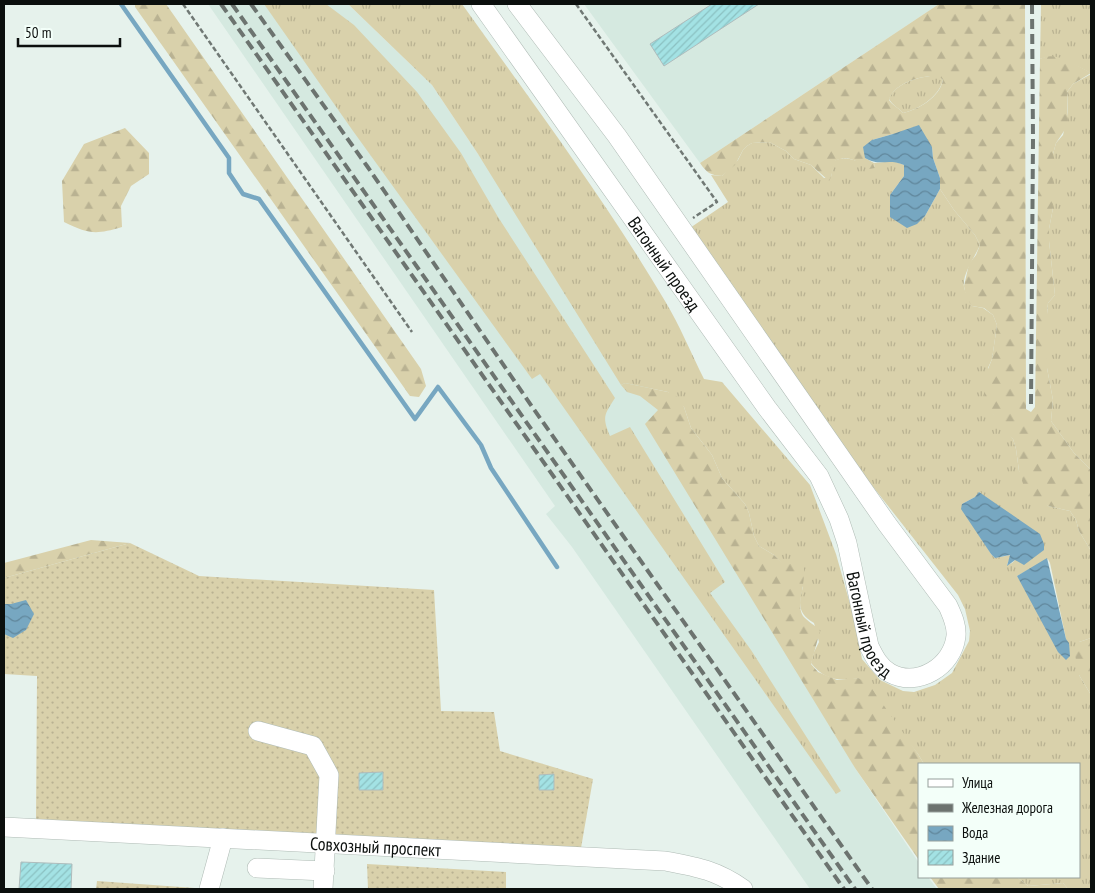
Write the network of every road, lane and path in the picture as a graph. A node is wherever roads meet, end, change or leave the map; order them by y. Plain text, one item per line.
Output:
1 (183, 4) edge
2 (481, 4) edge
3 (517, 4) edge
4 (576, 4) edge
5 (680, 227) junction
6 (412, 332) dead end
7 (258, 732) dead end
8 (4, 827) edge
9 (222, 838) junction
10 (326, 843) junction
11 (257, 868) dead end
12 (324, 880) edge
13 (209, 889) edge
14 (744, 889) edge

1 - 6 path
2 - 5 street, Вагонный проезд
3 - 5 street, Вагонный проезд
4 - 5 path
7 - 10 street
8 - 9 street, Совхозный проспект
9 - 10 street, Совхозный проспект
9 - 13 street
10 - 12 street
10 - 14 street, Совхозный проспект
11 - 12 street

